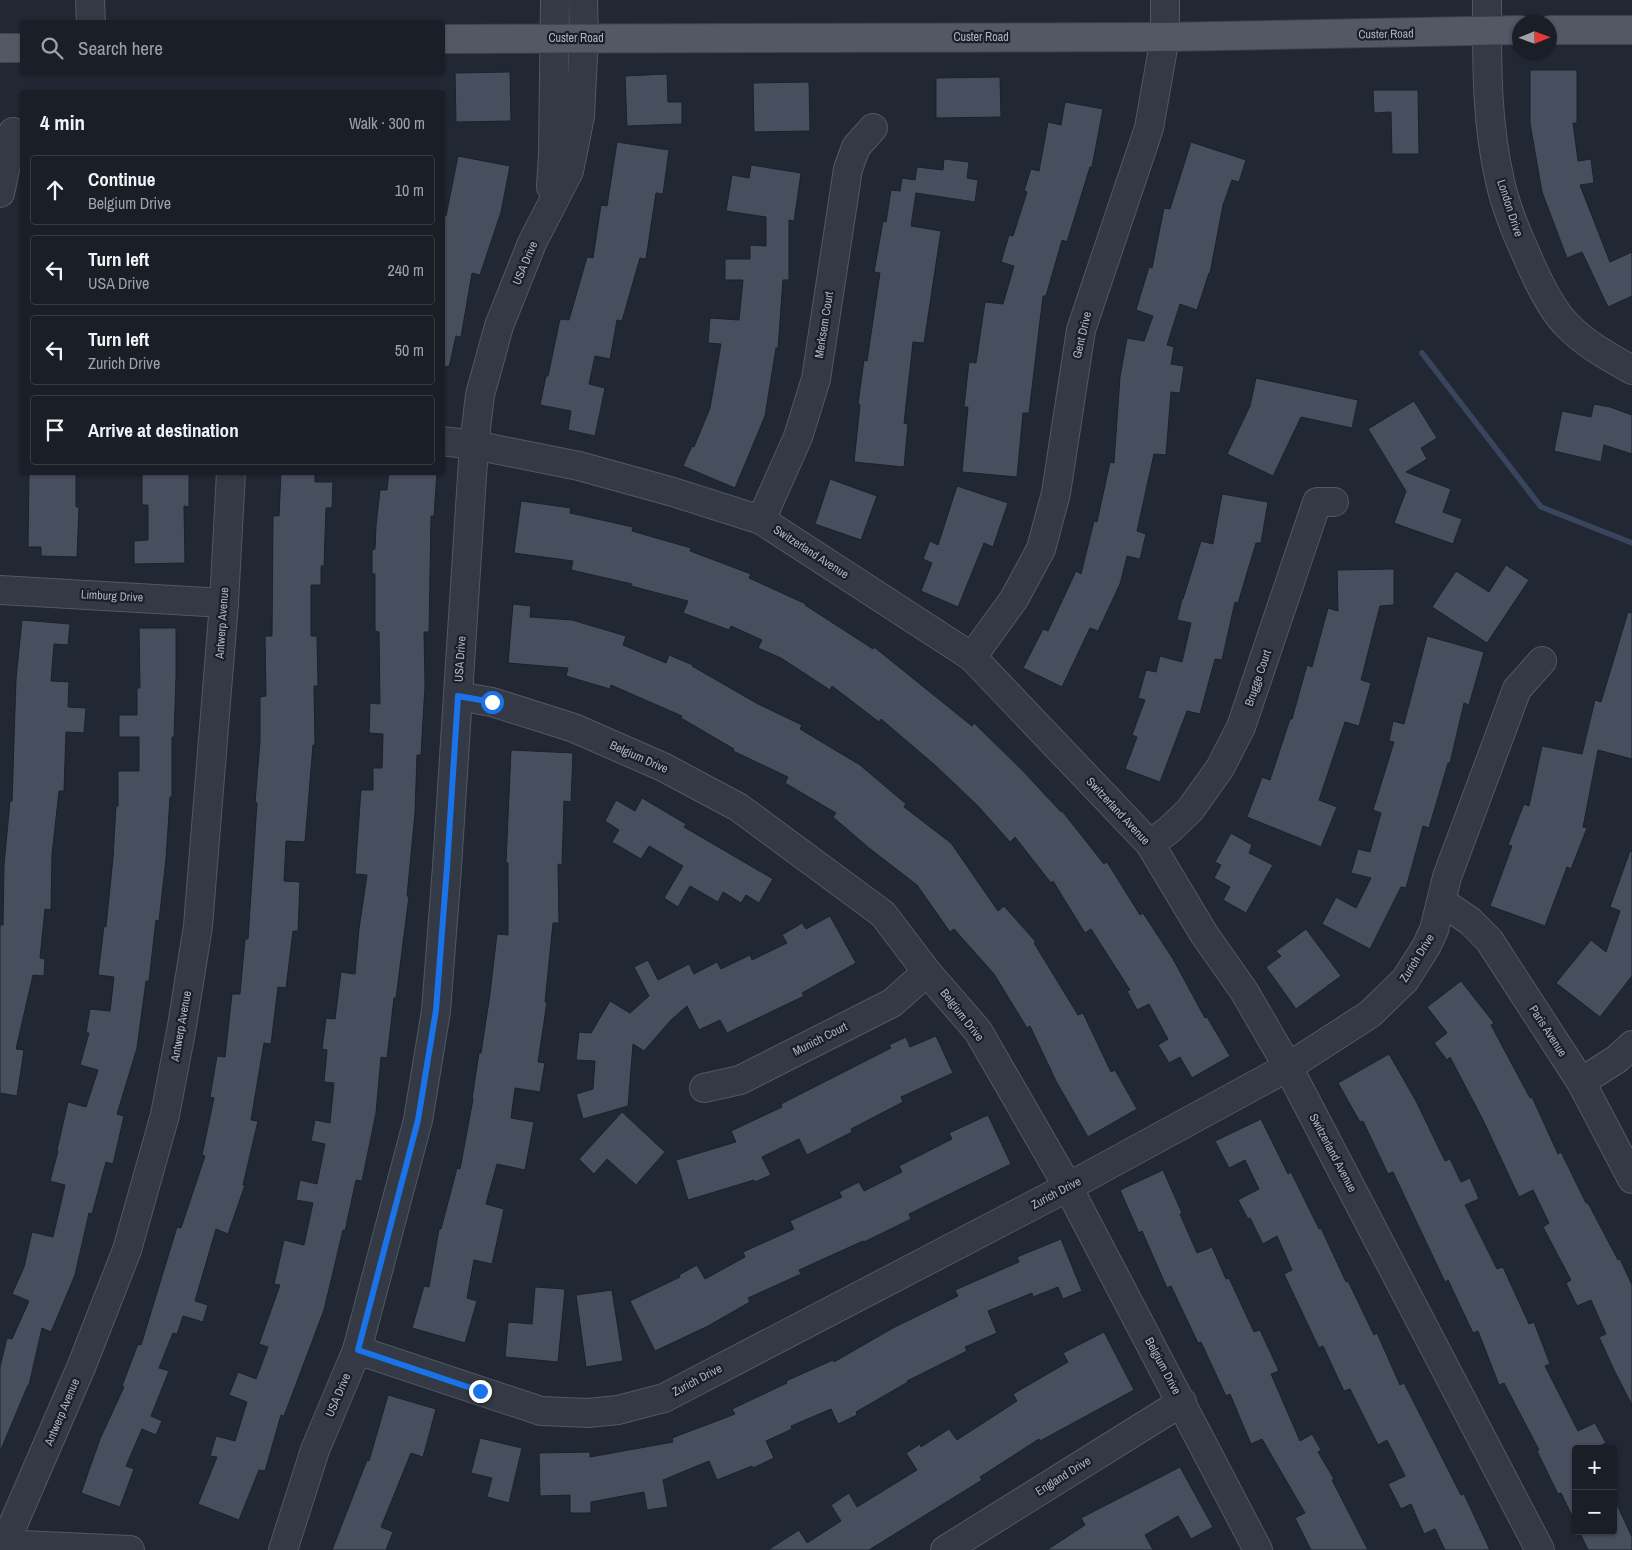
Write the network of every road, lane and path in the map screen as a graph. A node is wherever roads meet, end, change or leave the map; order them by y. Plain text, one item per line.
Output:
1 (90, 0) edge
2 (555, 0) edge
3 (583, 0) edge
4 (1165, 0) edge
5 (1487, 0) edge
6 (91, 20) edge
7 (1512, 30) edge
8 (1557, 30) edge
9 (1632, 30) edge
10 (1487, 31) junction
11 (1165, 37) junction
12 (555, 38) junction
13 (584, 38) junction
14 (445, 39) edge
15 (0, 48) edge
16 (20, 48) edge
17 (873, 128) dead end
18 (13, 132) dead end
19 (0, 193) edge
20 (550, 209) junction
21 (1632, 370) edge
22 (445, 441) edge
23 (474, 445) junction
24 (231, 475) edge
25 (1334, 502) dead end
26 (761, 520) junction
27 (0, 590) edge
28 (224, 603) junction
29 (972, 657) junction
30 (1542, 661) dead end
31 (458, 696) junction
32 (1150, 844) junction
33 (1442, 902) junction
34 (927, 972) junction
35 (1632, 1045) edge
36 (1288, 1067) junction
37 (1581, 1082) junction
38 (704, 1088) dead end
39 (1632, 1179) edge
40 (1068, 1187) junction
41 (358, 1350) junction
42 (1182, 1402) junction
43 (2, 1546) edge
44 (130, 1550) edge
45 (283, 1550) edge
46 (945, 1550) edge
47 (1258, 1550) edge
48 (1540, 1550) edge

1 - 6 street
2 - 12 street, USA Drive
3 - 13 street, USA Drive
4 - 11 street, Gent Drive
5 - 10 street, London Drive
7 - 10 main road, Custer Road
8 - 9 main road
10 - 11 main road, Custer Road
10 - 21 street, London Drive
11 - 13 main road, Custer Road
11 - 29 street, Gent Drive
12 - 13 main road, Custer Road
12 - 14 main road, Custer Road
12 - 20 street, USA Drive
13 - 20 street, USA Drive
15 - 16 main road
17 - 26 street, Merksem Court
18 - 19 street
20 - 23 street, USA Drive
22 - 23 street, Switzerland Avenue
23 - 26 street, Switzerland Avenue
23 - 31 street, USA Drive
24 - 28 street, Antwerp Avenue
25 - 32 street, Brugge Court
26 - 29 street, Switzerland Avenue
27 - 28 street, Limburg Drive
28 - 43 street, Antwerp Avenue
29 - 32 street, Switzerland Avenue
30 - 33 street, Zurich Drive
31 - 34 street, Belgium Drive
31 - 41 street, USA Drive
32 - 36 street, Switzerland Avenue
33 - 36 street, Zurich Drive
33 - 37 street, Paris Avenue
34 - 38 street, Munich Court
34 - 40 street, Belgium Drive
35 - 37 street
36 - 40 street, Zurich Drive
36 - 48 street, Switzerland Avenue
37 - 39 street, Paris Avenue
40 - 41 street, Zurich Drive
40 - 42 street, Belgium Drive
41 - 45 street, USA Drive
42 - 46 street, England Drive
42 - 47 street, Belgium Drive
43 - 44 street

